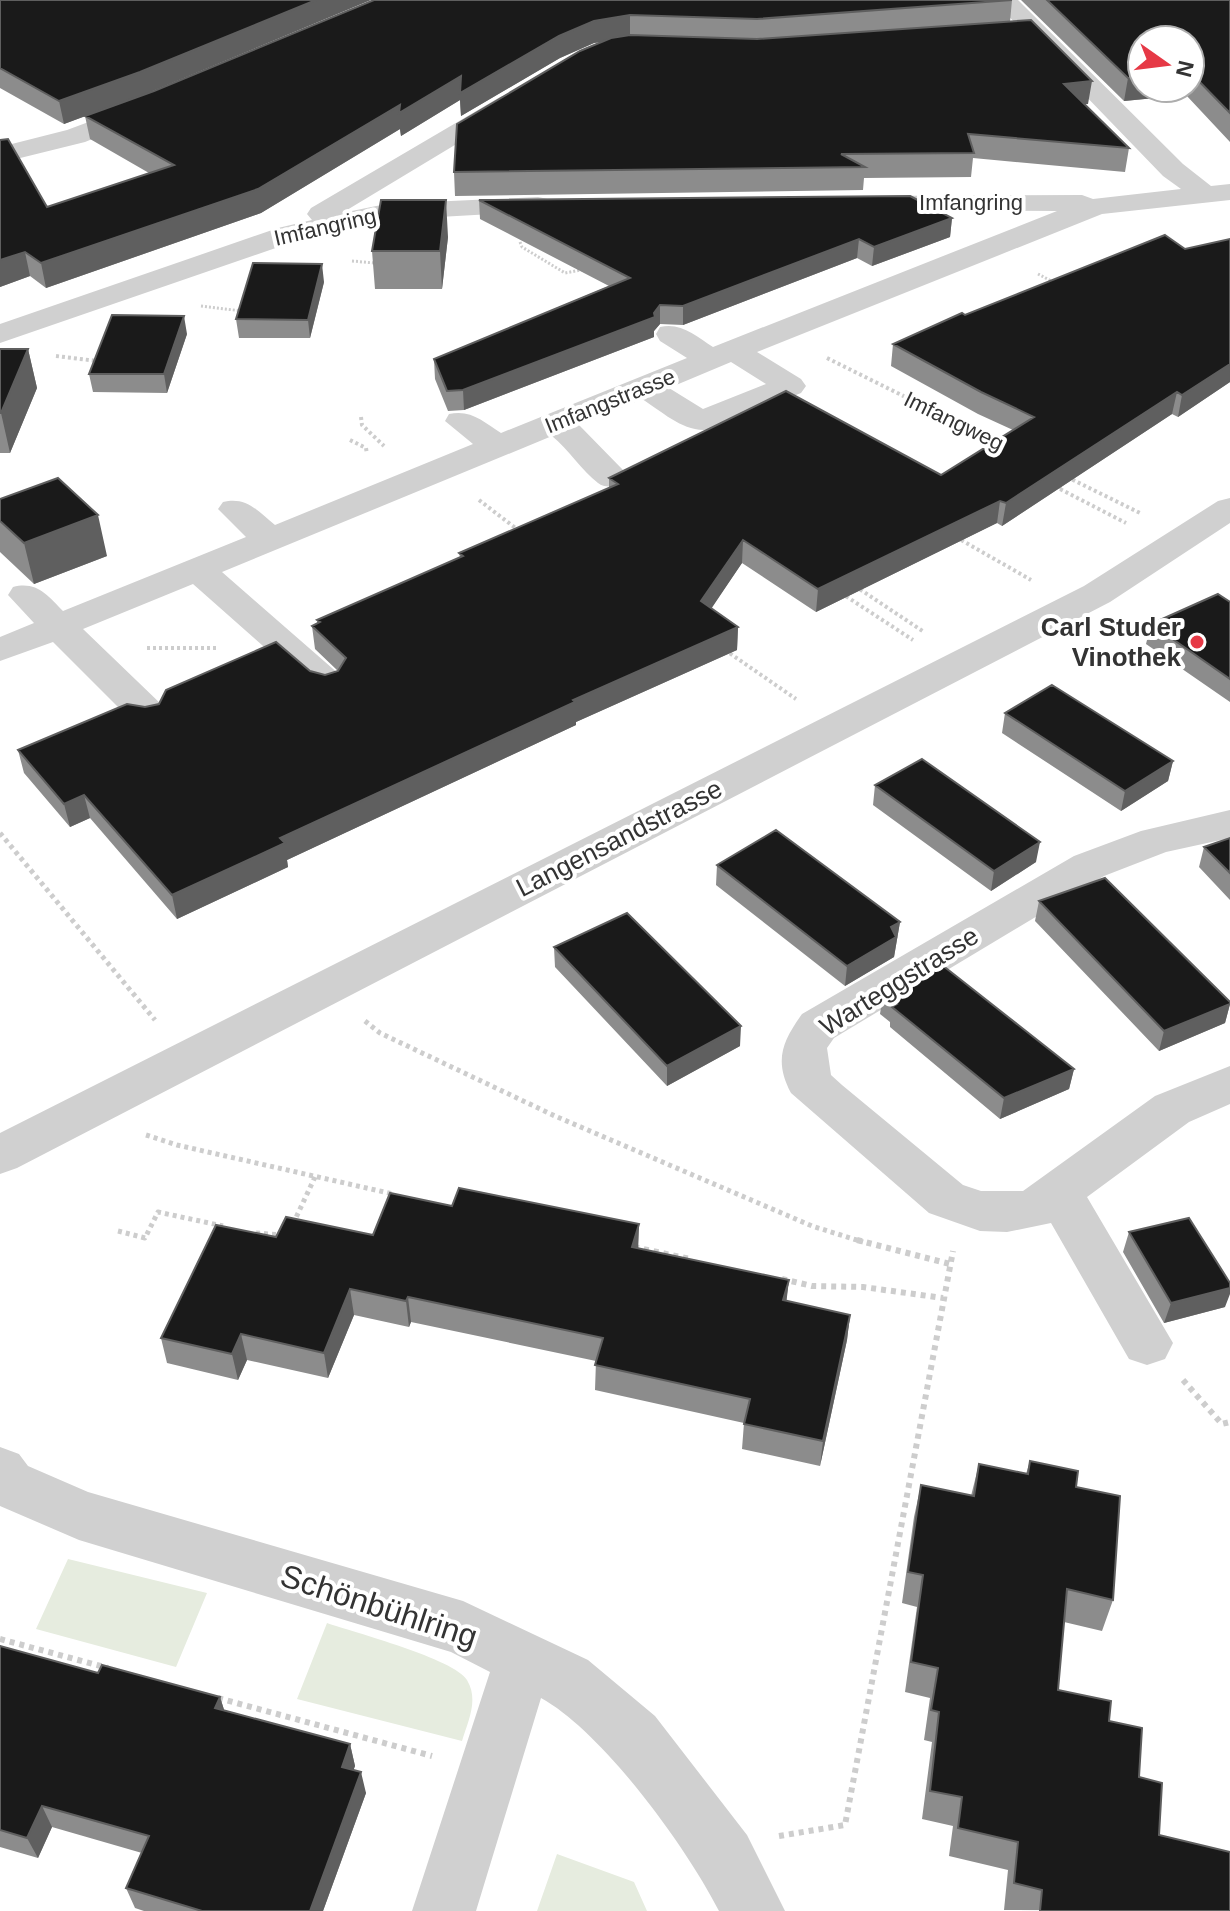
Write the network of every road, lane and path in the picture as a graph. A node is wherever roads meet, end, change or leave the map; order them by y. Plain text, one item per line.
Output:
1 (1005, 0) edge
2 (1034, 31) junction
3 (999, 34) edge
4 (533, 88) edge
5 (164, 102) edge
6 (0, 155) edge
7 (1217, 193) edge
8 (830, 202) edge
9 (565, 205) edge
10 (1097, 206) junction
11 (288, 234) junction
12 (520, 235) edge
13 (587, 268) edge
14 (1037, 273) dead end
15 (1068, 289) edge
16 (0, 334) edge
17 (671, 334) edge
18 (723, 355) junction
19 (821, 355) dead end
20 (52, 356) dead end
21 (99, 361) edge
22 (646, 387) junction
23 (461, 421) edge
24 (556, 423) junction
25 (1002, 445) edge
26 (499, 447) junction
27 (1058, 472) edge
28 (611, 477) edge
29 (1072, 479) junction
30 (468, 492) dead end
31 (1230, 508) edge
32 (235, 509) dead end
33 (1144, 515) dead end
34 (1116, 529) dead end
35 (520, 532) edge
36 (952, 534) edge
37 (271, 540) junction
38 (198, 569) junction
39 (1025, 577) dead end
40 (847, 580) edge
41 (836, 590) edge
42 (26, 595) edge
43 (58, 626) junction
44 (926, 633) dead end
45 (721, 647) edge
46 (223, 648) dead end
47 (0, 650) edge
48 (88, 656) junction
49 (954, 666) junction
50 (327, 683) edge
51 (149, 715) edge
52 (836, 727) junction
53 (1230, 824) edge
54 (0, 833) edge
55 (359, 1016) dead end
56 (186, 1059) junction
57 (1230, 1084) edge
58 (138, 1132) dead end
59 (0, 1155) edge
60 (315, 1177) junction
61 (1058, 1191) junction
62 (403, 1196) edge
63 (232, 1228) edge
64 (118, 1231) dead end
65 (247, 1232) edge
66 (627, 1246) edge
67 (702, 1262) edge
68 (950, 1264) dead end
69 (771, 1277) edge
70 (1147, 1343) joint
71 (1230, 1422) edge
72 (0, 1471) edge
73 (0, 1639) edge
74 (524, 1658) junction
75 (122, 1672) edge
76 (213, 1696) edge
77 (487, 1771) junction
78 (778, 1836) dead end
79 (444, 1911) edge
80 (753, 1911) edge

1 - 2 street
2 - 3 street
2 - 7 street
4 - 11 street
5 - 6 street
7 - 10 street, Imfangstrasse
8 - 10 street, Imfangring
9 - 11 street, Imfangring
10 - 18 street, Imfangstrasse
11 - 16 street, Imfangring
12 - 13 path
14 - 15 path
17 - 18 street
18 - 22 street, Imfangstrasse
18 - 22 street
19 - 25 path, Imfangweg
20 - 21 path
22 - 24 street, Imfangstrasse
23 - 26 street
24 - 26 street, Imfangstrasse
24 - 28 street
26 - 37 street, Imfangstrasse
27 - 29 path
29 - 33 path
29 - 34 path
30 - 35 path
31 - 49 street, Langensandstrasse
32 - 37 street
36 - 39 path
37 - 38 street, Imfangstrasse
38 - 43 street, Imfangstrasse
38 - 50 street
40 - 44 path
41 - 49 path
42 - 43 street
43 - 47 street, Imfangstrasse
43 - 48 street
45 - 52 path
46 - 48 path
48 - 51 street
49 - 52 street, Langensandstrasse
52 - 56 street, Langensandstrasse
53 - 61 street, Warteggstrasse
54 - 56 path
55 - 68 path
56 - 59 street, Langensandstrasse
57 - 61 street, Warteggstrasse
58 - 60 path
60 - 62 path
60 - 65 path
61 - 70 street
63 - 64 path
66 - 67 path
69 - 78 path
70 - 71 path
72 - 74 street, Schönbühlring
73 - 75 path
74 - 77 street
74 - 80 street, Schönbühlring
76 - 77 path
77 - 79 street

